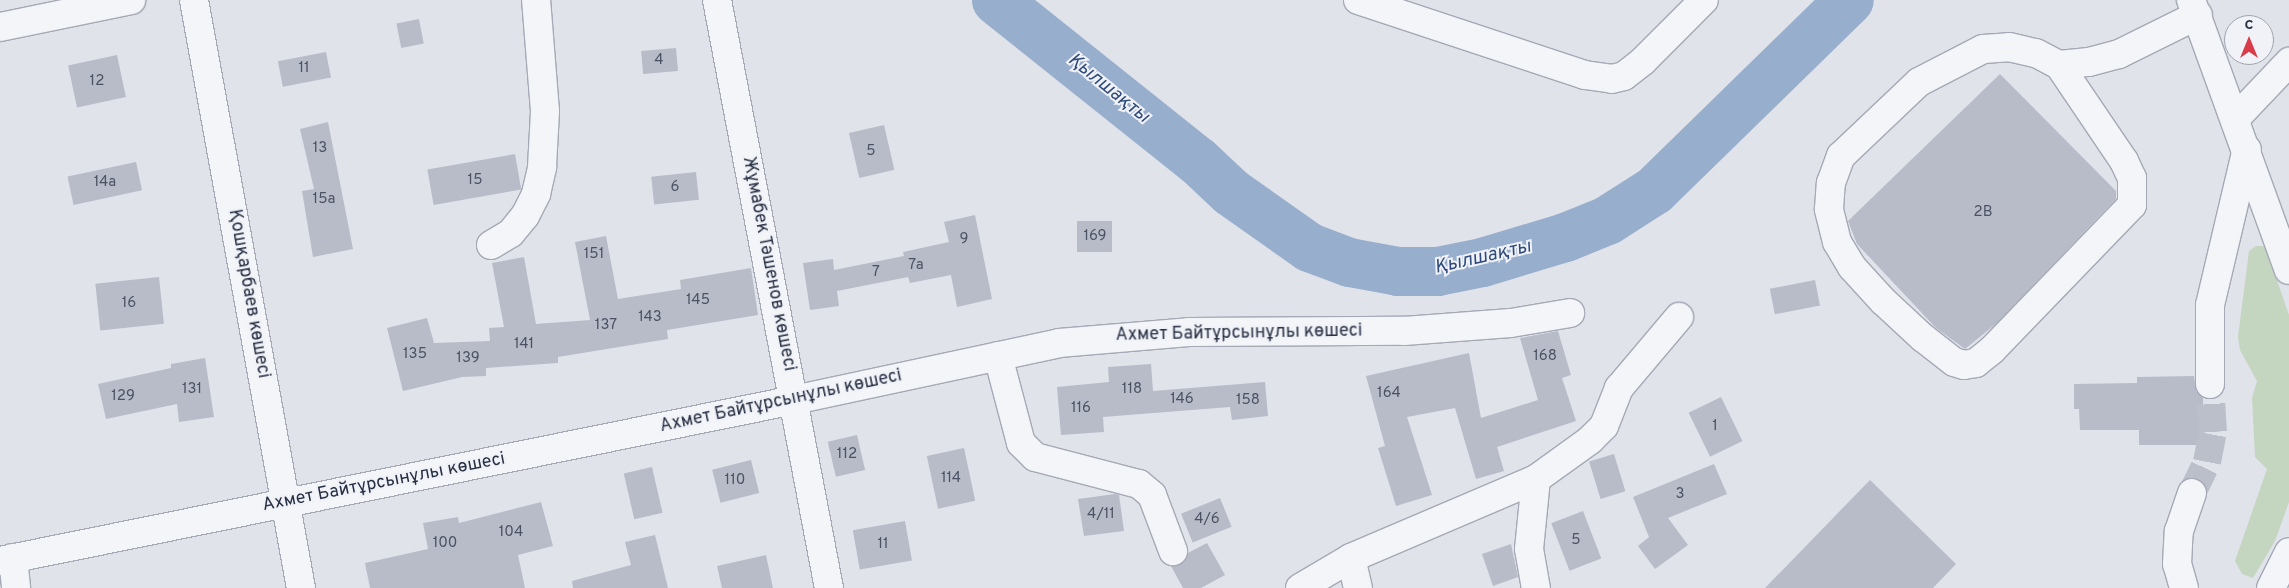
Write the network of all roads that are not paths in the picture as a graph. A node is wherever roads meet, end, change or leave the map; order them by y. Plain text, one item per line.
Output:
1 (132, 0) edge
2 (194, 0) edge
3 (536, 0) edge
4 (716, 0) edge
5 (1358, 0) edge
6 (1704, 0) edge
7 (2194, 8) edge
8 (0, 27) edge
9 (2289, 62) edge
10 (2059, 65) junction
11 (2235, 119) junction
12 (2248, 149) junction
13 (491, 245) dead end
14 (2287, 261) edge
15 (1570, 313) dead end
16 (1679, 317) dead end
17 (998, 356) junction
18 (2210, 384) tunnel mouth
19 (794, 400) junction
20 (1536, 479) junction
21 (2192, 493) tunnel mouth
22 (287, 502) junction
23 (1173, 551) dead end
24 (2289, 552) edge
25 (1351, 558) junction
26 (7, 559) edge
27 (2279, 577) edge
28 (16, 588) edge
29 (301, 588) edge
30 (828, 588) edge
31 (1300, 588) edge
32 (1358, 588) edge
33 (1536, 588) edge
34 (2184, 588) edge

1 - 8 street
2 - 22 street, Қошқарбаев көшесі
3 - 13 street
4 - 19 street, Жұмабек Тәшенов көшесі
5 - 6 street
7 - 10 street
7 - 11 street
9 - 11 street
10 - 10 street
11 - 12 street
12 - 14 street
12 - 18 street
15 - 17 street, Ахмет Байтұрсынұлы көшесі
16 - 20 street
17 - 19 street, Ахмет Байтұрсынұлы көшесі
17 - 23 street
19 - 22 street, Ахмет Байтұрсынұлы көшесі
19 - 30 street, Жұмабек Тәшенов көшесі
20 - 25 street
20 - 33 street
21 - 34 street
22 - 26 street, Ахмет Байтұрсынұлы көшесі
22 - 29 street, Қошқарбаев көшесі
24 - 27 street
25 - 31 street
25 - 32 street
26 - 28 street

